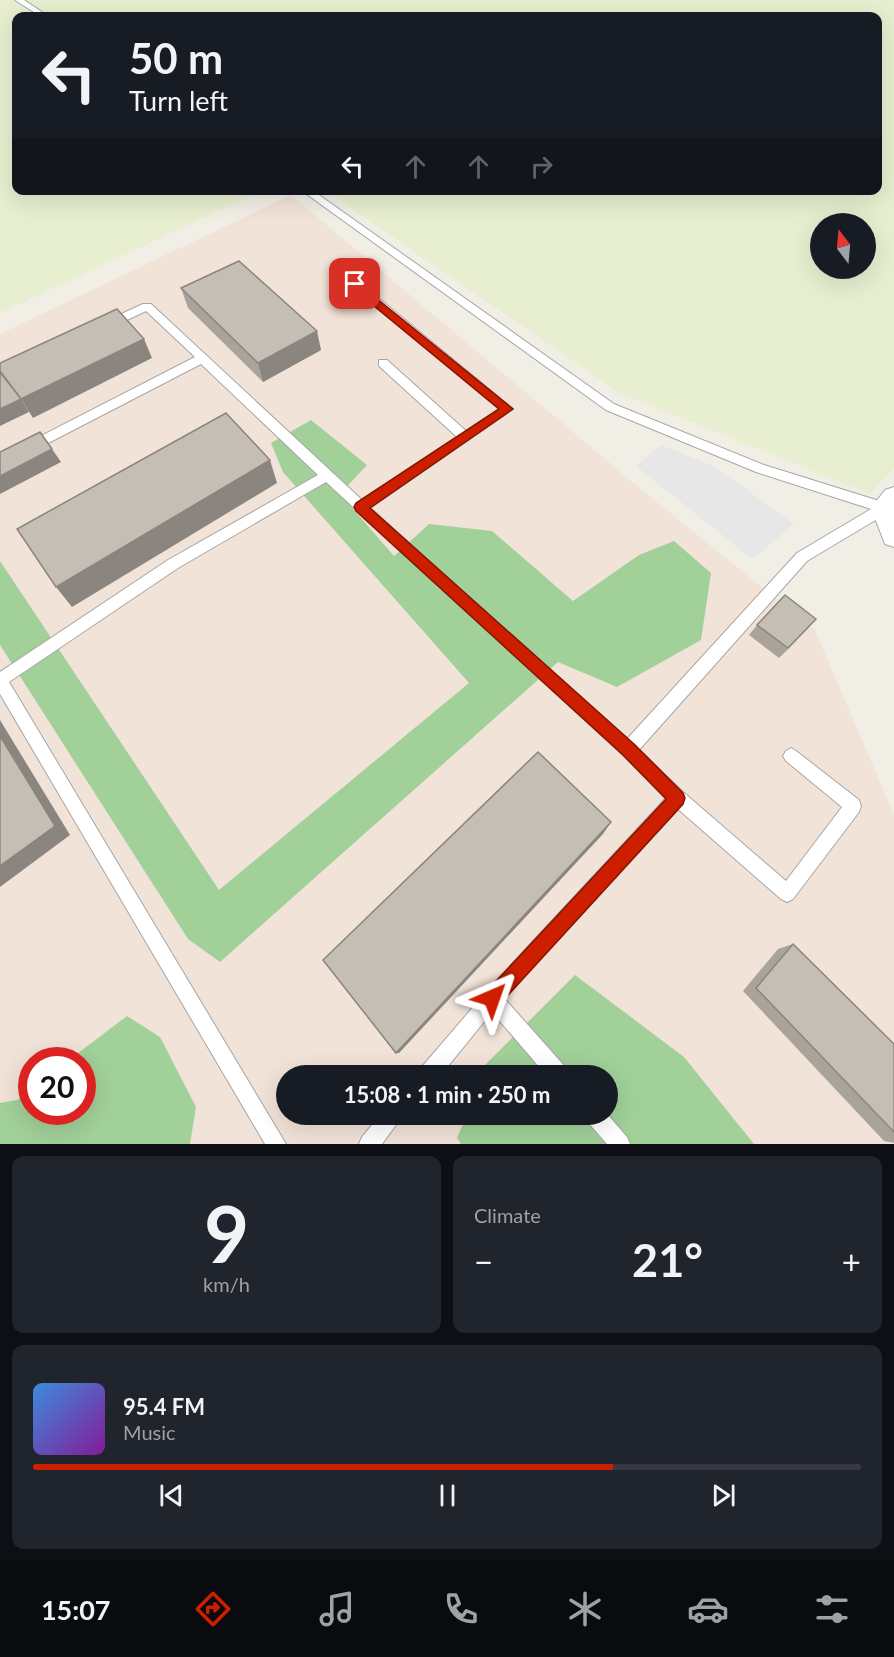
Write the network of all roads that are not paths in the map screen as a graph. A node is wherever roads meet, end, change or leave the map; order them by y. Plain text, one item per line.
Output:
1 (19, 0) edge
2 (38, 12) edge
3 (312, 195) edge
4 (338, 270) dead end
5 (94, 331) edge
6 (201, 359) junction
7 (383, 363) dead end
8 (465, 437) junction
9 (0, 463) edge
10 (327, 475) junction
11 (889, 502) edge
12 (361, 507) junction
13 (894, 536) edge
14 (0, 680) edge
15 (628, 750) junction
16 (791, 756) dead end
17 (677, 798) junction
18 (492, 998) junction
19 (436, 1065) edge
20 (550, 1065) edge
21 (385, 1125) edge
22 (604, 1125) edge
23 (276, 1144) edge
24 (369, 1144) edge
25 (620, 1144) edge

1 - 2 lane
3 - 11 lane
4 - 8 lane
5 - 6 lane
6 - 9 lane
6 - 10 lane
7 - 8 lane
8 - 12 lane
10 - 12 lane
10 - 14 lane
11 - 13 street
11 - 15 lane
12 - 15 lane
14 - 23 lane
15 - 17 lane
16 - 17 lane
17 - 18 lane
18 - 19 lane
18 - 20 lane
21 - 24 lane
22 - 25 lane

